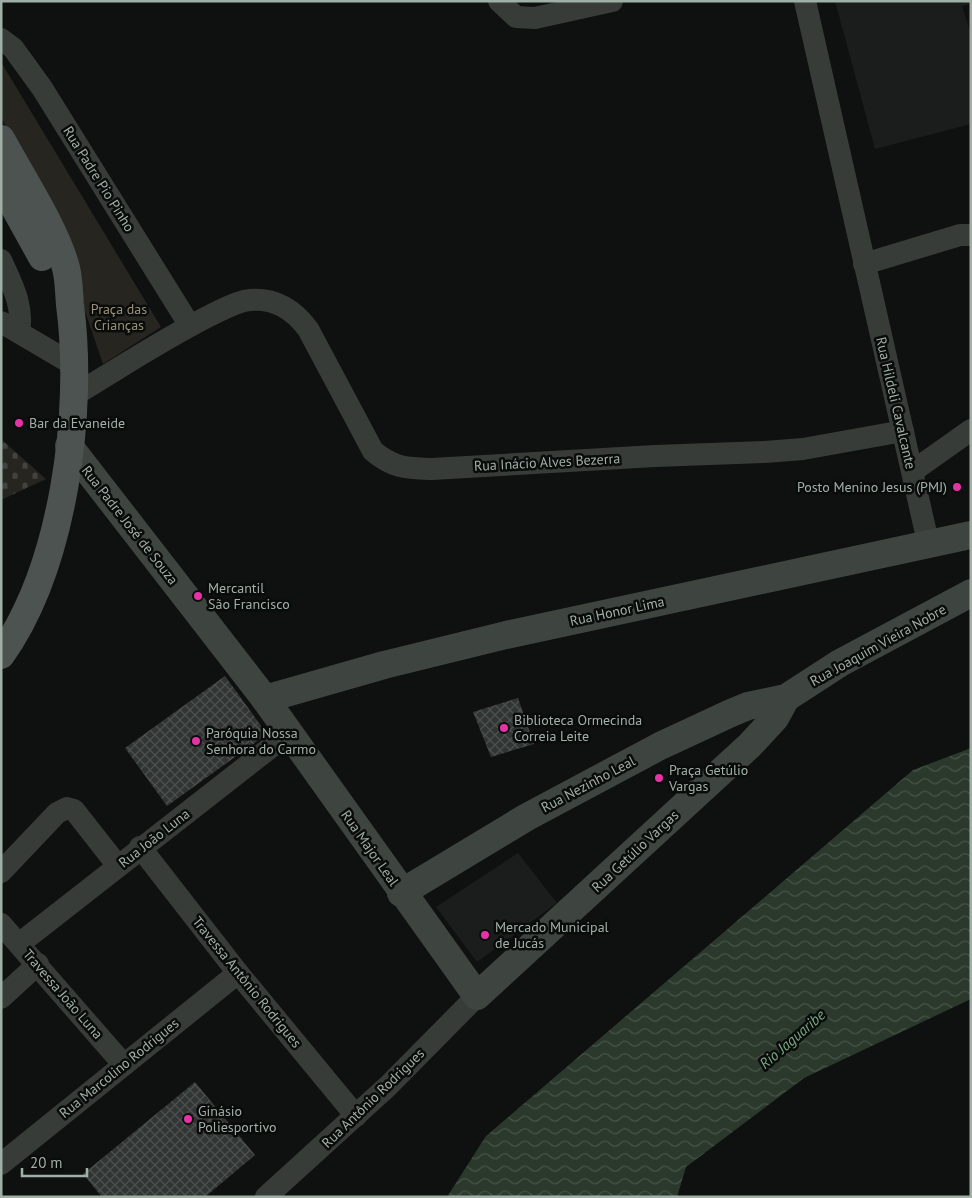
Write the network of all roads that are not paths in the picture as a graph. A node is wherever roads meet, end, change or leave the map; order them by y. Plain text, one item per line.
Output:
1 (499, 1) edge
2 (612, 1) edge
3 (805, 1) edge
4 (1, 39) edge
5 (1, 139) edge
6 (1, 183) edge
7 (971, 235) edge
8 (1, 260) edge
9 (864, 264) junction
10 (68, 292) junction
11 (10, 326) edge
12 (190, 326) junction
13 (74, 365) junction
14 (73, 396) junction
15 (971, 430) edge
16 (903, 431) junction
17 (69, 446) junction
18 (913, 471) junction
19 (971, 535) edge
20 (928, 542) junction
21 (971, 593) edge
22 (1, 655) edge
23 (786, 698) junction
24 (265, 699) junction
25 (289, 733) junction
26 (140, 848) junction
27 (118, 866) junction
28 (1, 872) edge
29 (401, 893) junction
30 (1, 924) edge
31 (19, 944) junction
32 (38, 964) junction
33 (238, 973) junction
34 (477, 996) junction
35 (1, 998) edge
36 (124, 1065) junction
37 (356, 1116) junction
38 (1, 1164) edge
39 (266, 1197) edge

1 - 2 street
3 - 9 street, Rua Hildeli Cavalcante
4 - 12 street, Rua Padre Pio Pinho
5 - 10 main road
6 - 10 main road
7 - 9 street
8 - 11 street
9 - 16 street, Rua Hildeli Cavalcante
10 - 13 main road
11 - 13 street
12 - 14 street
12 - 16 street, Rua Inácio Alves Bezerra
13 - 14 main road
14 - 17 main road
15 - 18 street
16 - 18 street, Rua Hildeli Cavalcante
17 - 22 main road
17 - 24 main road, Rua Padre José de Souza
18 - 20 street, Rua Hildeli Cavalcante
19 - 20 main road, Rua Honor Lima
20 - 24 main road, Rua Honor Lima
21 - 23 main road, Rua Joaquim Vieira Nobre
23 - 29 main road, Rua Nezinho Leal
23 - 34 main road, Rua Getúlio Vargas
24 - 25 main road, Rua Major Leal
25 - 26 street, Rua João Luna
25 - 29 main road, Rua Major Leal
26 - 27 street, Rua João Luna
26 - 33 street, Travessa Antônio Rodrigues
27 - 28 street
27 - 31 street, Rua João Luna
29 - 34 main road, Rua Major Leal
30 - 31 street, Travessa João Luna
31 - 32 street, Travessa João Luna
32 - 35 street
32 - 36 street, Travessa João Luna
33 - 36 street, Rua Marcolino Rodrigues
33 - 37 street, Travessa Antônio Rodrigues
34 - 37 street, Rua Antônio Rodrigues
36 - 38 street, Rua Marcolino Rodrigues
37 - 39 street, Rua Antônio Rodrigues

